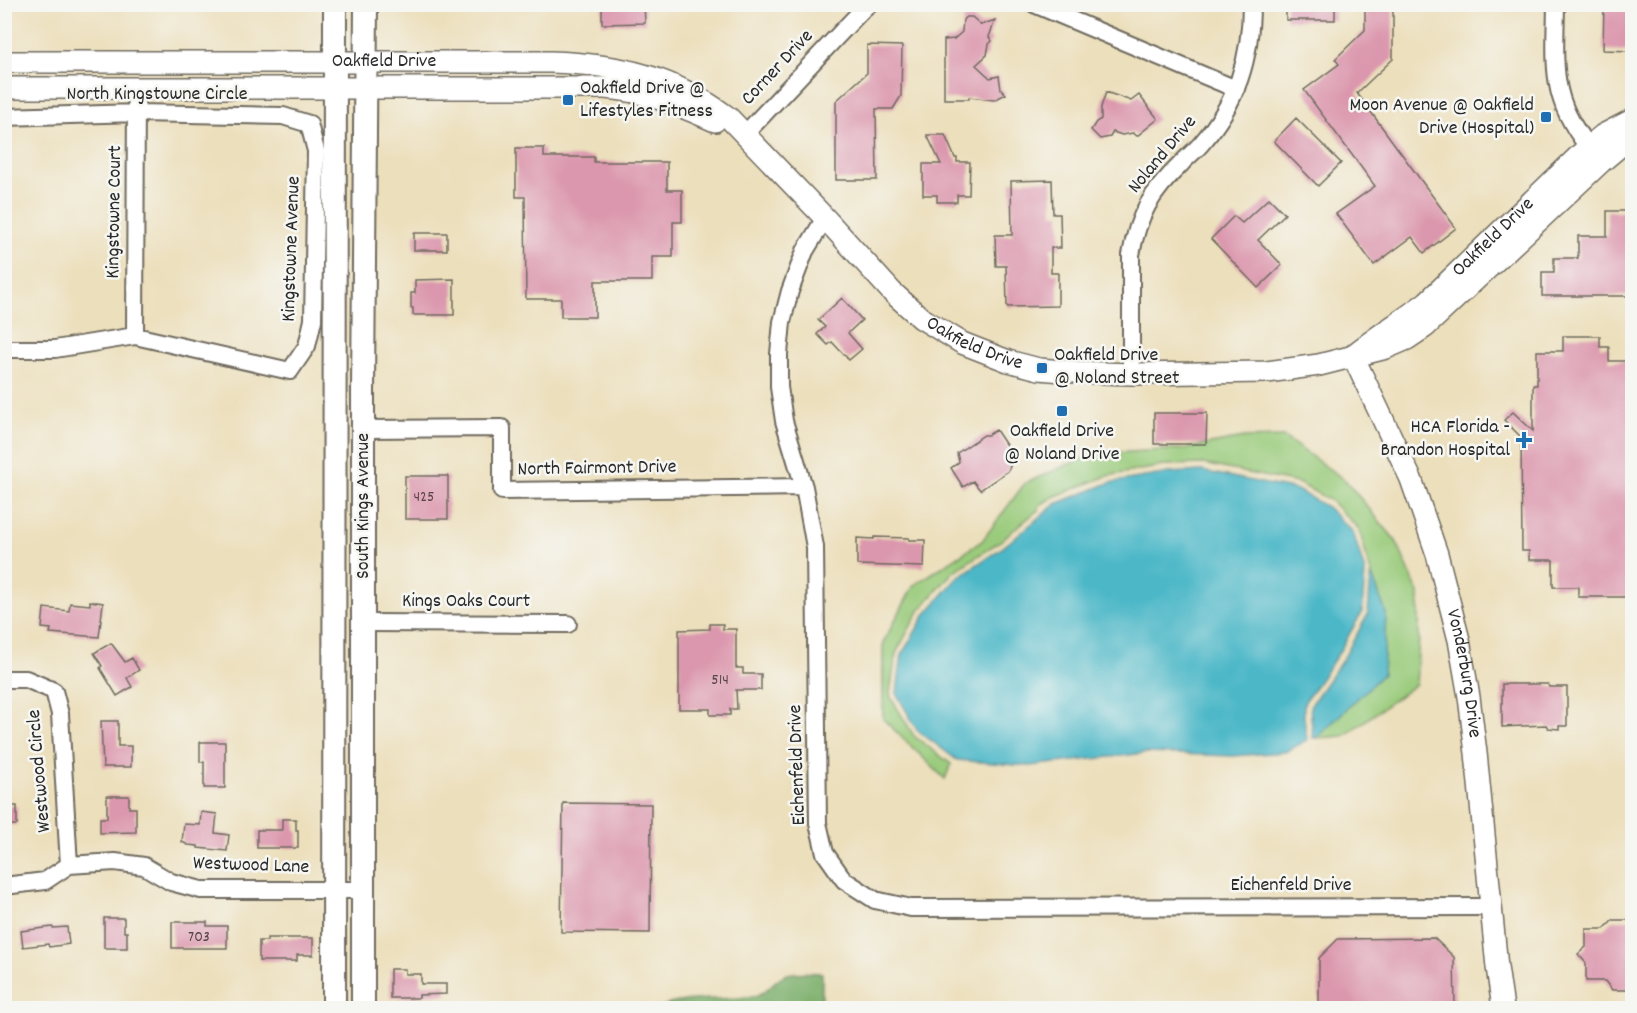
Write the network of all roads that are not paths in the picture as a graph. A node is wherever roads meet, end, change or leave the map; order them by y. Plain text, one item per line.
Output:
1 (335, 4) edge
2 (366, 4) edge
3 (869, 4) edge
4 (1034, 4) edge
5 (1251, 4) edge
6 (1556, 4) edge
7 (4, 62) edge
8 (334, 62) junction
9 (365, 62) junction
10 (4, 88) edge
11 (136, 88) junction
12 (334, 88) junction
13 (365, 89) junction
14 (1236, 89) junction
15 (137, 113) junction
16 (4, 117) edge
17 (1632, 120) edge
18 (309, 124) joint
19 (744, 135) junction
20 (1632, 136) edge
21 (1594, 154) junction
22 (334, 196) junction
23 (825, 218) junction
24 (135, 336) junction
25 (4, 349) edge
26 (1353, 356) junction
27 (1131, 374) junction
28 (363, 390) junction
29 (364, 429) junction
30 (804, 487) junction
31 (364, 622) junction
32 (568, 624) dead end
33 (4, 679) edge
34 (69, 865) junction
35 (4, 886) edge
36 (334, 890) junction
37 (363, 890) junction
38 (1491, 907) junction
39 (334, 1008) edge
40 (363, 1008) edge
41 (1503, 1008) edge

1 - 8 main road, South Kings Avenue
2 - 9 main road, South Kings Avenue
3 - 19 street, Corner Drive
4 - 14 street
5 - 14 street, Noland Drive
6 - 21 street
7 - 8 street, Oakfield Drive
8 - 9 street, Oakfield Drive
8 - 12 main road, South Kings Avenue
9 - 13 main road, South Kings Avenue
9 - 19 street, Oakfield Drive
10 - 11 street, Oakfield Drive
11 - 12 street, Oakfield Drive
11 - 15 street, Kingstowne Court
12 - 13 street, Oakfield Drive
12 - 22 main road, South Kings Avenue
13 - 19 street, Oakfield Drive
13 - 28 main road, South Kings Avenue
14 - 27 street, Noland Drive
15 - 16 street, North Kingstowne Circle
15 - 18 street, North Kingstowne Circle
15 - 24 street, Kingstowne Court
17 - 21 street, Oakfield Drive
18 - 24 street, Kingstowne Avenue
19 - 23 street, Oakfield Drive
20 - 21 street, Oakfield Drive
21 - 26 street, Oakfield Drive
22 - 28 main road
22 - 36 main road, South Kings Avenue
23 - 27 street, Oakfield Drive
23 - 30 street, Eichenfeld Drive
24 - 25 street
26 - 27 street, Oakfield Drive
26 - 38 street, Vonderburg Drive
28 - 29 main road, South Kings Avenue
29 - 30 street, North Fairmont Drive
29 - 31 main road, South Kings Avenue
30 - 38 street, Eichenfeld Drive
31 - 32 street, Kings Oaks Court
31 - 37 main road, South Kings Avenue
33 - 34 street, Westwood Circle
34 - 35 street, Westwood Lane
34 - 36 street, Westwood Lane
36 - 37 street, Westwood Lane
36 - 39 main road, South Kings Avenue
37 - 40 main road, South Kings Avenue
38 - 41 street, Vonderburg Drive

